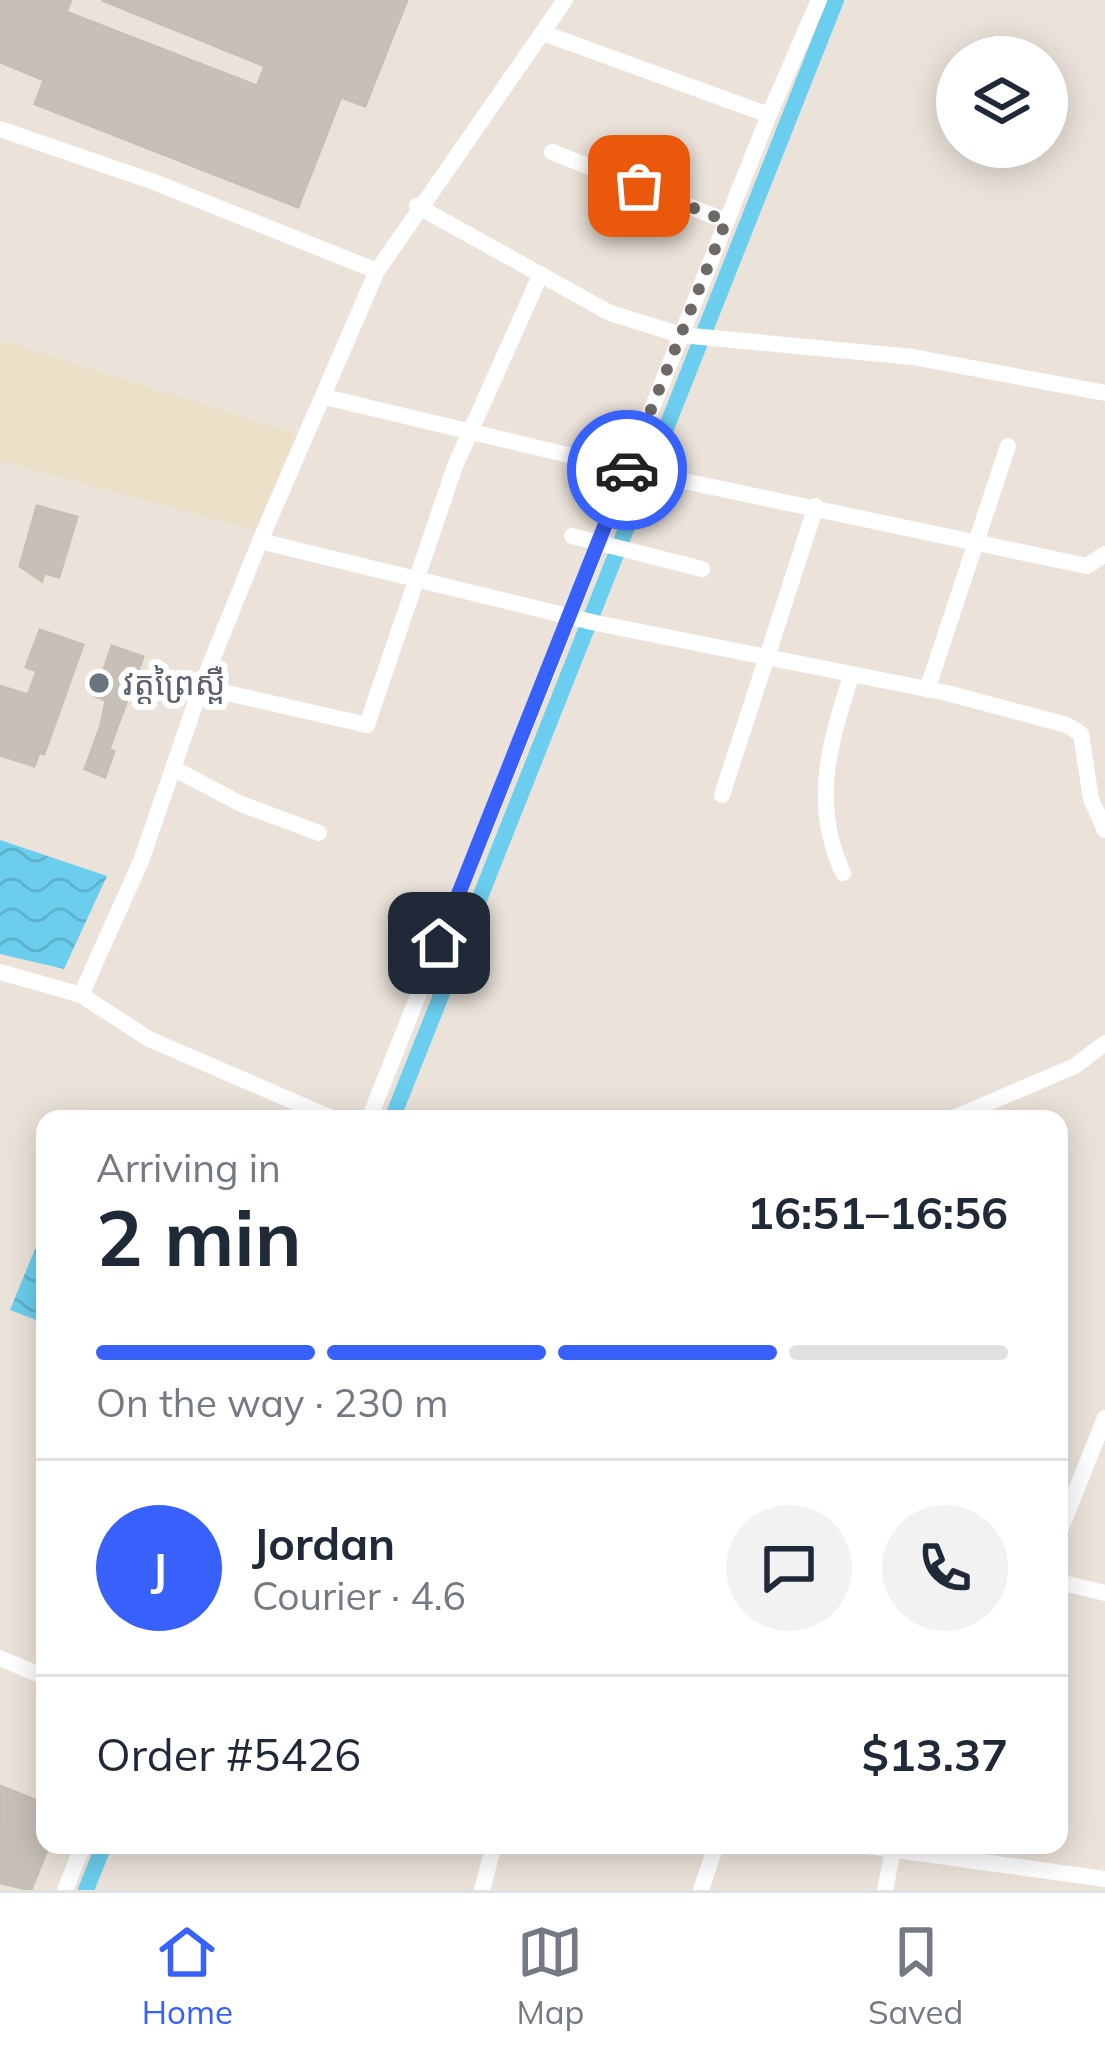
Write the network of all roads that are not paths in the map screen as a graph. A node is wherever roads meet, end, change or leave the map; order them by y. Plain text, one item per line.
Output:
1 (565, 0) edge
2 (819, 0) edge
3 (543, 33) junction
4 (769, 115) junction
5 (0, 129) edge
6 (552, 152) dead end
7 (417, 206) junction
8 (726, 221) junction
9 (377, 271) junction
10 (539, 278) junction
11 (694, 336) junction
12 (1105, 393) edge
13 (325, 397) junction
14 (469, 433) junction
15 (1009, 446) dead end
16 (641, 472) junction
17 (816, 506) junction
18 (572, 536) dead end
19 (260, 541) junction
20 (974, 542) junction
21 (611, 548) junction
22 (1105, 554) edge
23 (702, 569) dead end
24 (416, 578) junction
25 (582, 620) junction
26 (764, 656) junction
27 (851, 676) junction
28 (201, 687) junction
29 (926, 690) junction
30 (173, 768) junction
31 (722, 795) dead end
32 (1105, 830) edge
33 (320, 833) dead end
34 (843, 873) dead end
35 (0, 972) edge
36 (81, 995) junction
37 (1105, 1043) edge
38 (313, 1110) edge
39 (373, 1110) edge
40 (972, 1110) edge
41 (1105, 1418) edge
42 (1098, 1453) edge
43 (1068, 1515) edge
44 (1068, 1584) edge
45 (1105, 1593) edge
46 (0, 1658) edge
47 (36, 1673) edge
48 (79, 1854) edge
49 (492, 1854) edge
50 (713, 1854) edge
51 (893, 1854) edge
52 (935, 1854) edge
53 (1105, 1879) edge
54 (65, 1890) edge
55 (482, 1890) edge
56 (701, 1890) edge
57 (885, 1890) edge

1 - 3 street
2 - 4 street
3 - 4 street
3 - 7 street
4 - 8 street
5 - 9 street
6 - 8 street
7 - 9 street
7 - 10 street
8 - 11 street
9 - 13 street
10 - 11 street
10 - 14 street
11 - 12 street
11 - 16 street
13 - 14 street
13 - 19 street
14 - 16 street
14 - 24 street
15 - 20 street
16 - 17 street
16 - 21 street
17 - 20 street
17 - 26 street
18 - 21 street
19 - 24 street
19 - 28 street
20 - 22 street
20 - 29 street
21 - 23 street
21 - 25 street
24 - 25 street
24 - 28 street
25 - 26 street
25 - 39 street
26 - 27 street
26 - 31 street
27 - 29 street
27 - 34 street
28 - 30 street
29 - 32 street
30 - 33 street
30 - 36 street
35 - 36 street
36 - 38 street
37 - 40 street
41 - 42 street
42 - 43 street
44 - 45 street
46 - 47 street
48 - 54 street
49 - 55 street
50 - 56 street
51 - 57 street
52 - 53 street

